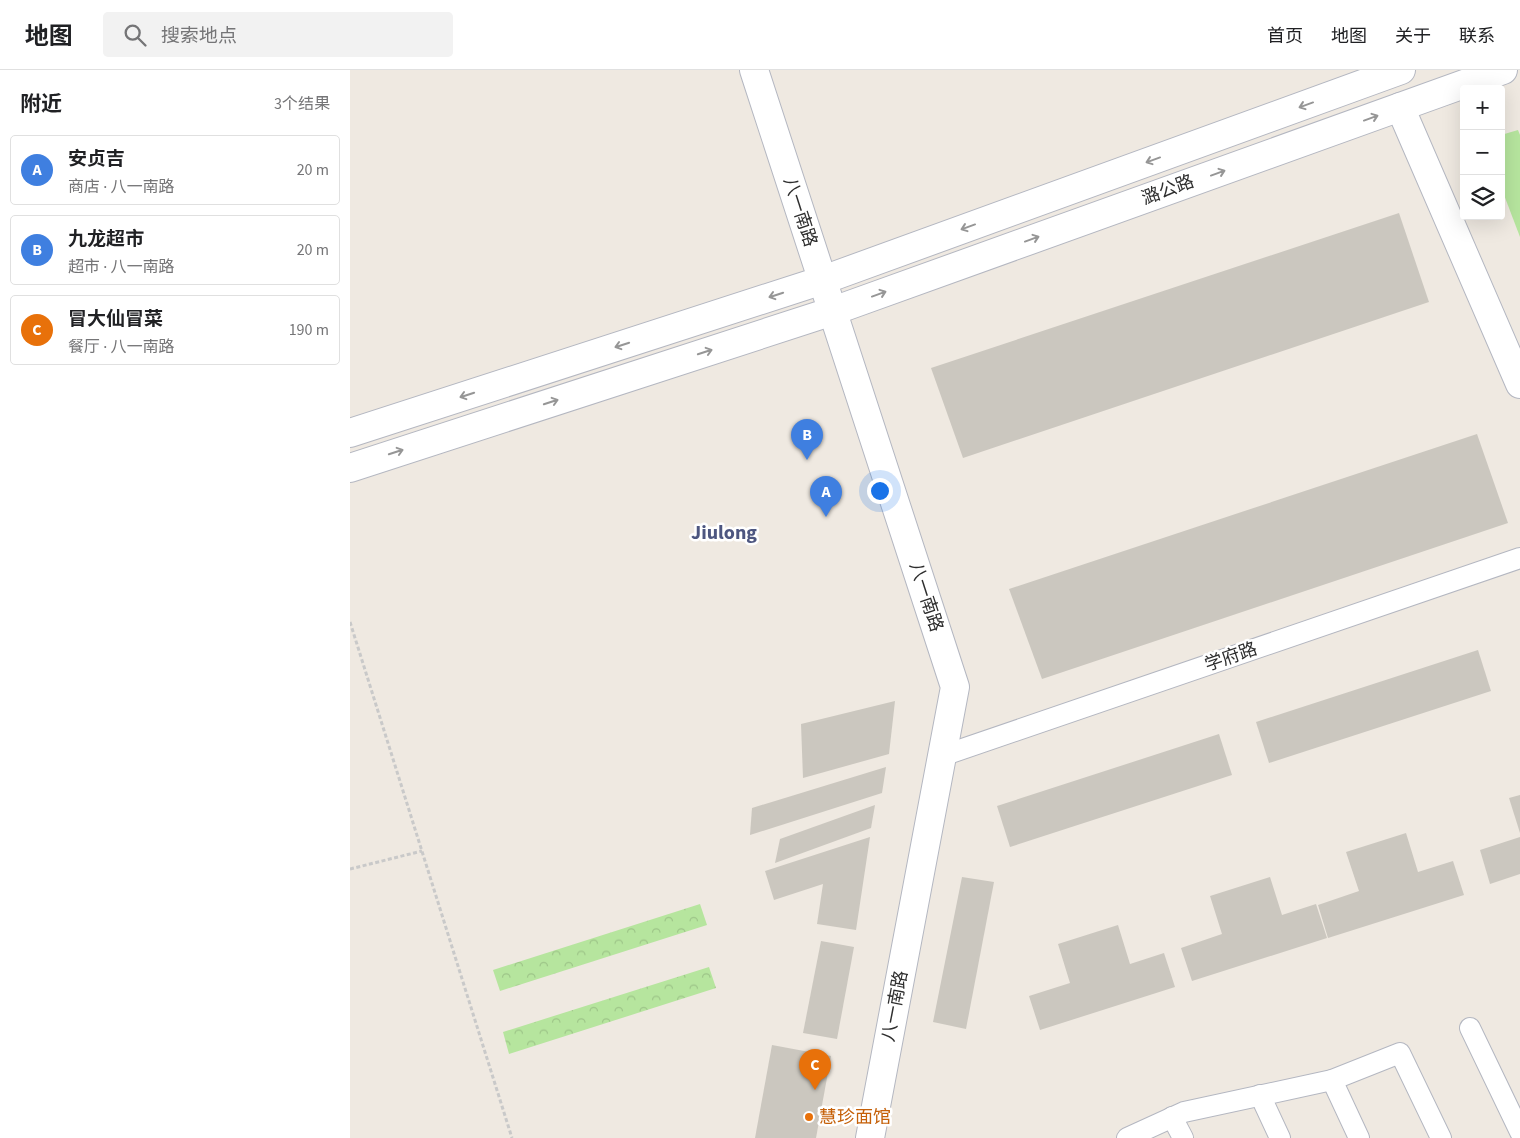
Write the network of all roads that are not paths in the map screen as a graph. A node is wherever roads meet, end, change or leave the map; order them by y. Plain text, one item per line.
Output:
1 (754, 70) edge
2 (771, 70) edge
3 (1401, 70) edge
4 (1503, 70) edge
5 (1400, 107) junction
6 (830, 277) junction
7 (840, 308) junction
8 (1520, 384) edge
9 (350, 433) edge
10 (350, 468) edge
11 (1520, 558) edge
12 (949, 753) junction
13 (1470, 1028) dead end
14 (1332, 1080) junction
15 (1260, 1095) junction
16 (1172, 1117) junction
17 (1520, 1132) edge
18 (870, 1138) edge
19 (884, 1138) edge
20 (1127, 1138) edge
21 (1183, 1138) edge
22 (1280, 1138) edge
23 (1358, 1138) edge
24 (1441, 1138) edge

1 - 6 main road, 八一南路
2 - 6 main road, 八一南路
3 -> 6 main road, 潞公路
4 - 5 main road, 潞公路
7 -> 5 main road, 潞公路
5 - 8 main road
6 - 7 main road, 八一南路
6 -> 9 main road, 潞公路
10 -> 7 main road, 潞公路
7 - 12 main road, 八一南路
11 - 12 street, 学府路
12 - 18 main road, 八一南路
12 - 19 main road, 八一南路
13 - 17 street
14 - 15 street
14 - 23 street
14 - 24 street
15 - 16 street
15 - 22 street
16 - 20 street
16 - 21 street

